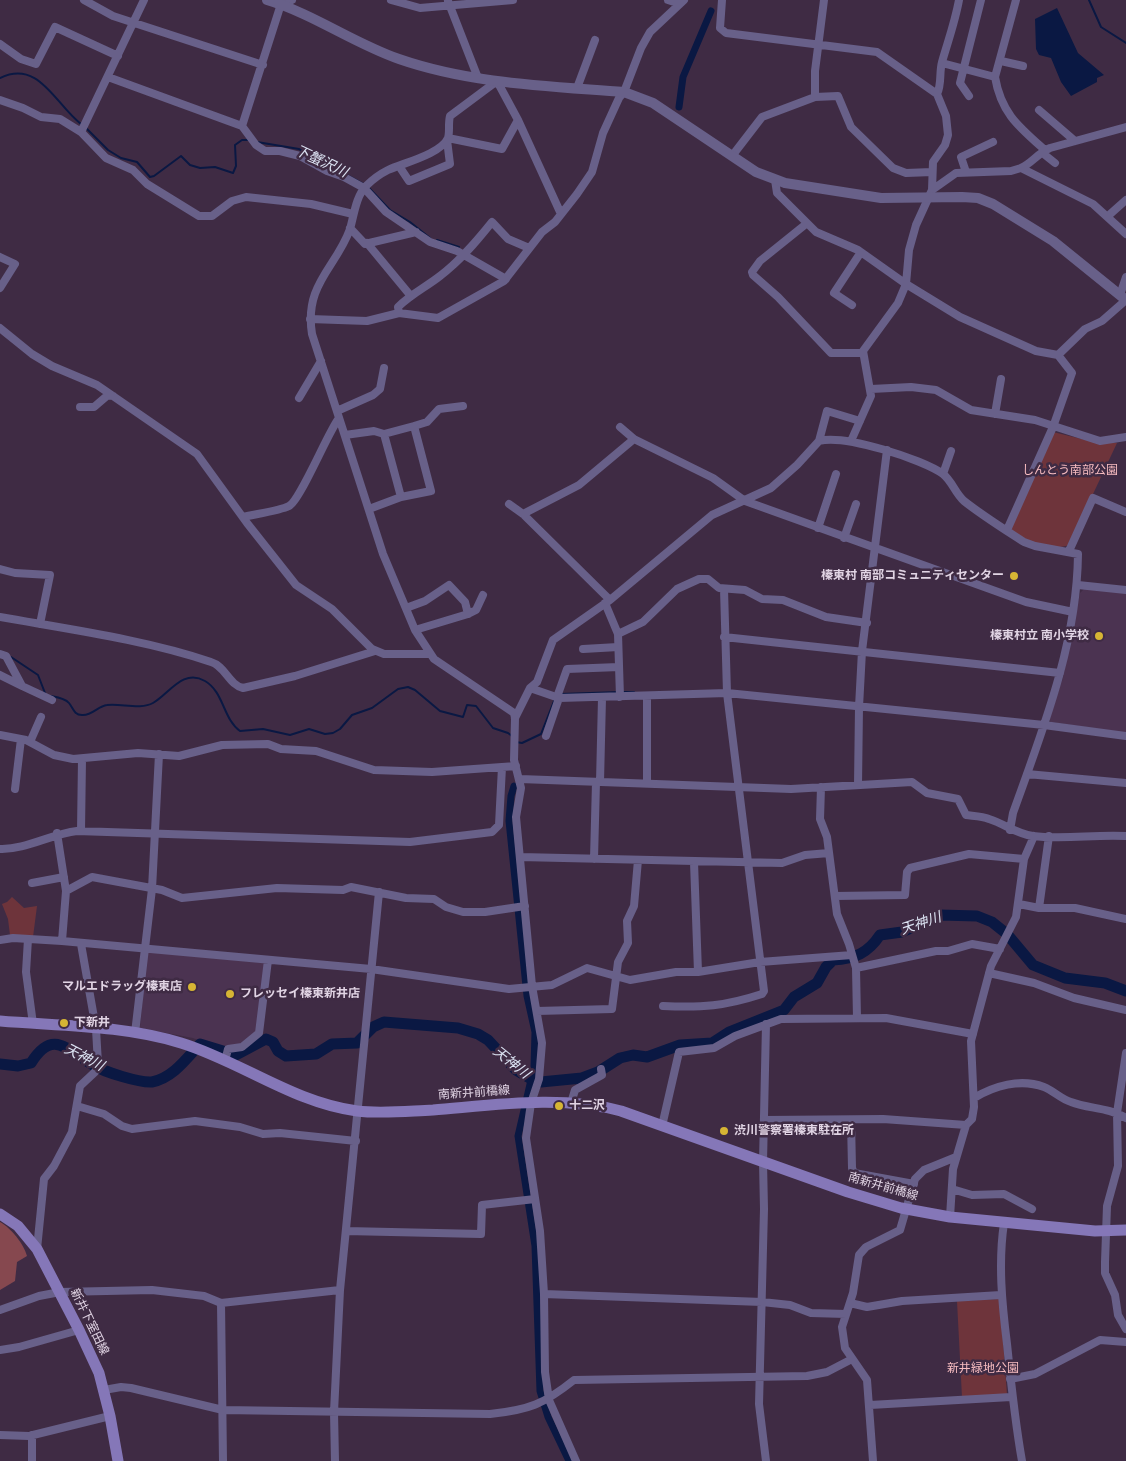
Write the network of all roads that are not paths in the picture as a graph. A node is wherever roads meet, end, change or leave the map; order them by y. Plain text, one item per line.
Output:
1 (84, 0) edge
2 (144, 0) edge
3 (267, 0) edge
4 (292, 0) edge
5 (391, 0) edge
6 (513, 0) edge
7 (668, 0) edge
8 (722, 0) edge
9 (824, 0) edge
10 (959, 0) edge
11 (981, 0) edge
12 (1016, 0) edge
13 (449, 2) edge
14 (682, 2) edge
15 (281, 4) junction
16 (133, 23) junction
17 (595, 40) dead end
18 (0, 44) edge
19 (819, 44) junction
20 (118, 56) junction
21 (1001, 61) junction
22 (942, 63) junction
23 (263, 64) junction
24 (1023, 66) dead end
25 (963, 69) junction
26 (108, 77) junction
27 (995, 77) junction
28 (478, 78) junction
29 (497, 81) junction
30 (577, 88) junction
31 (624, 92) junction
32 (937, 94) junction
33 (969, 96) dead end
34 (815, 97) junction
35 (0, 100) edge
36 (1039, 110) dead end
37 (518, 120) junction
38 (242, 126) junction
39 (1126, 127) edge
40 (81, 132) junction
41 (448, 139) junction
42 (1075, 141) junction
43 (993, 142) dead end
44 (1045, 150) junction
45 (732, 156) junction
46 (1055, 163) dead end
47 (399, 166) junction
48 (1022, 168) junction
49 (932, 172) junction
50 (966, 172) junction
51 (775, 180) junction
52 (364, 188) junction
53 (930, 194) junction
54 (1126, 200) edge
55 (353, 214) junction
56 (560, 214) junction
57 (1108, 216) junction
58 (806, 224) junction
59 (350, 228) junction
60 (416, 232) junction
61 (1126, 234) edge
62 (367, 243) junction
63 (529, 248) junction
64 (860, 252) junction
65 (465, 255) junction
66 (0, 257) edge
67 (1126, 277) edge
68 (506, 279) junction
69 (906, 284) junction
70 (0, 288) edge
71 (410, 295) junction
72 (1124, 298) edge
73 (852, 305) dead end
74 (399, 314) junction
75 (310, 319) junction
76 (0, 328) edge
77 (864, 353) junction
78 (1058, 355) junction
79 (321, 361) junction
80 (384, 368) dead end
81 (1001, 379) dead end
82 (871, 389) junction
83 (113, 396) junction
84 (299, 398) dead end
85 (463, 406) dead end
86 (80, 408) dead end
87 (338, 414) junction
88 (995, 414) junction
89 (860, 421) junction
90 (414, 426) junction
91 (1053, 426) junction
92 (620, 427) dead end
93 (384, 434) junction
94 (345, 436) junction
95 (1126, 437) edge
96 (634, 439) junction
97 (819, 441) junction
98 (851, 441) junction
99 (887, 450) junction
100 (951, 451) dead end
101 (836, 474) dead end
102 (943, 474) junction
103 (401, 497) junction
104 (745, 502) junction
105 (509, 504) dead end
106 (856, 504) dead end
107 (369, 509) junction
108 (1126, 512) edge
109 (523, 514) junction
110 (243, 517) junction
111 (818, 528) junction
112 (1007, 530) junction
113 (844, 538) junction
114 (875, 549) junction
115 (1069, 551) junction
116 (0, 569) edge
117 (1078, 585) junction
118 (724, 589) junction
119 (1126, 590) edge
120 (483, 595) dead end
121 (607, 602) junction
122 (406, 608) junction
123 (1073, 612) junction
124 (468, 614) junction
125 (0, 617) edge
126 (866, 623) junction
127 (40, 624) junction
128 (415, 630) junction
129 (618, 634) junction
130 (724, 637) junction
131 (618, 647) junction
132 (583, 649) dead end
133 (375, 651) junction
134 (862, 651) junction
135 (0, 654) edge
136 (429, 654) junction
137 (619, 667) junction
138 (1060, 673) junction
139 (0, 674) edge
140 (22, 686) junction
141 (530, 688) junction
142 (727, 693) junction
143 (647, 696) junction
144 (620, 697) junction
145 (558, 698) junction
146 (602, 698) junction
147 (52, 700) dead end
148 (859, 707) junction
149 (41, 717) dead end
150 (515, 718) junction
151 (1044, 725) junction
152 (0, 735) edge
153 (546, 736) dead end
154 (1126, 736) edge
155 (21, 739) junction
156 (30, 742) junction
157 (159, 754) junction
158 (82, 759) junction
159 (516, 766) junction
160 (502, 767) junction
161 (1027, 774) junction
162 (520, 779) junction
163 (598, 782) junction
164 (647, 783) junction
165 (1126, 783) edge
166 (858, 785) junction
167 (737, 787) junction
168 (821, 787) junction
169 (14, 789) dead end
170 (1010, 830) junction
171 (81, 831) junction
172 (156, 833) junction
173 (57, 834) junction
174 (1034, 836) junction
175 (1049, 836) junction
176 (1126, 836) edge
177 (0, 849) edge
178 (829, 853) junction
179 (520, 857) junction
180 (594, 859) junction
181 (1024, 859) junction
182 (638, 860) junction
183 (694, 862) junction
184 (748, 863) junction
185 (64, 877) junction
186 (32, 884) dead end
187 (152, 889) junction
188 (66, 891) junction
189 (379, 892) junction
190 (835, 896) junction
191 (1018, 904) junction
192 (525, 906) junction
193 (1039, 908) junction
194 (1126, 919) edge
195 (28, 939) junction
196 (0, 940) edge
197 (62, 941) junction
198 (81, 944) junction
199 (145, 949) junction
200 (1000, 949) junction
201 (852, 955) junction
202 (268, 960) junction
203 (760, 962) junction
204 (856, 968) junction
205 (371, 969) junction
206 (698, 972) junction
207 (989, 973) junction
208 (617, 975) junction
209 (532, 986) junction
210 (663, 1006) dead end
211 (1126, 1010) edge
212 (537, 1011) junction
213 (857, 1018) junction
214 (0, 1021) edge
215 (33, 1024) junction
216 (766, 1024) junction
217 (96, 1029) junction
218 (135, 1033) junction
219 (973, 1034) junction
220 (1126, 1053) edge
221 (225, 1061) junction
222 (601, 1071) dead end
223 (974, 1098) junction
224 (571, 1102) junction
225 (531, 1103) junction
226 (77, 1106) junction
227 (359, 1111) junction
228 (1117, 1112) junction
229 (1126, 1118) edge
230 (765, 1120) junction
231 (851, 1121) junction
232 (966, 1125) junction
233 (662, 1126) junction
234 (356, 1142) junction
235 (956, 1157) junction
236 (763, 1162) junction
237 (914, 1184) junction
238 (952, 1189) junction
239 (530, 1199) junction
240 (1032, 1208) dead end
241 (906, 1210) junction
242 (0, 1214) edge
243 (950, 1217) junction
244 (1004, 1223) junction
245 (1126, 1230) edge
246 (346, 1231) junction
247 (1105, 1231) junction
248 (38, 1249) junction
249 (340, 1290) junction
250 (60, 1292) junction
251 (544, 1294) junction
252 (1001, 1295) junction
253 (762, 1302) junction
254 (221, 1303) junction
255 (850, 1304) junction
256 (0, 1310) edge
257 (846, 1314) junction
258 (1126, 1329) edge
259 (80, 1330) junction
260 (1126, 1342) edge
261 (0, 1350) edge
262 (852, 1359) junction
263 (759, 1376) junction
264 (1010, 1379) junction
265 (104, 1390) junction
266 (1011, 1398) junction
267 (549, 1400) junction
268 (870, 1405) junction
269 (223, 1410) junction
270 (334, 1412) junction
271 (110, 1416) junction
272 (0, 1435) edge
273 (32, 1435) junction
274 (32, 1461) edge
275 (118, 1461) edge
276 (223, 1461) edge
277 (335, 1461) edge
278 (576, 1461) edge
279 (766, 1461) edge
280 (873, 1461) edge
281 (1022, 1461) edge

1 - 16 street
2 - 16 street
3 - 15 street
4 - 15 street
5 - 13 street
6 - 13 street
7 - 14 street
8 - 19 street
9 - 19 street
10 - 22 street
11 - 25 street
12 - 21 street
13 - 28 street
14 - 31 street
15 - 23 street
15 - 28 street
16 - 20 street
16 - 23 street
17 - 30 street
18 - 20 street
19 - 32 street
19 - 34 street
20 - 26 street
21 - 24 street
21 - 27 street
22 - 25 street
22 - 32 street
23 - 38 street
25 - 27 street
25 - 33 street
26 - 38 street
26 - 40 street
27 - 44 street
28 - 29 street
29 - 30 street
29 - 37 street
29 - 41 street
30 - 31 street
31 - 45 street
31 - 56 street
32 - 49 street
34 - 45 street
34 - 49 street
35 - 40 street
36 - 42 street
37 - 41 street
37 - 56 street
38 - 52 street
39 - 42 street
40 - 55 street
41 - 47 street
41 - 47 street
42 - 44 street
43 - 50 street
44 - 46 street
44 - 48 street
45 - 51 street
47 - 52 street
48 - 50 street
48 - 57 street
49 - 53 street
50 - 53 street
51 - 53 street
51 - 58 street
52 - 55 street
52 - 60 street
53 - 69 street
53 - 72 street
54 - 57 street
55 - 59 street
56 - 63 street
57 - 61 street
58 - 64 street
58 - 77 street
59 - 62 street
59 - 75 street
60 - 62 street
60 - 65 street
62 - 71 street
63 - 65 street
63 - 68 street
64 - 69 street
64 - 73 street
65 - 68 street
65 - 71 street
66 - 70 street
67 - 72 street
68 - 74 street
69 - 77 street
69 - 78 street
71 - 74 street
72 - 78 street
74 - 75 street
75 - 79 street
76 - 83 street
77 - 82 street
78 - 91 street
79 - 84 street
79 - 87 street
80 - 87 street
81 - 88 street
82 - 88 street
82 - 89 street
83 - 86 street
83 - 110 street
85 - 90 street
87 - 94 street
87 - 110 street
88 - 91 street
89 - 97 street
89 - 98 street
90 - 93 street
90 - 103 street
91 - 95 street
91 - 112 street
92 - 96 street
93 - 94 street
93 - 103 street
94 - 107 street
96 - 104 street
96 - 109 street
97 - 98 street
97 - 104 street
98 - 99 street
99 - 102 street
99 - 114 street
100 - 102 street
101 - 111 street
102 - 112 street
103 - 107 street
104 - 111 street
104 - 121 street
105 - 109 street
106 - 113 street
107 - 122 street
108 - 115 street
109 - 121 street
110 - 133 street
111 - 113 street
112 - 115 street
113 - 114 street
114 - 123 street
114 - 126 street
115 - 117 street
116 - 127 street
117 - 119 street
117 - 123 street
118 - 126 street
118 - 129 street
118 - 130 street
120 - 124 street
121 - 129 street
121 - 141 street
122 - 124 street
122 - 128 street
123 - 138 street
124 - 128 street
125 - 127 street
126 - 134 street
127 - 133 street
128 - 136 street
129 - 131 street
130 - 134 street
130 - 142 street
131 - 132 street
131 - 137 street
133 - 136 street
134 - 138 street
134 - 148 street
135 - 140 street
136 - 150 street
137 - 144 street
137 - 145 street
138 - 151 street
139 - 140 street
140 - 147 street
141 - 145 street
141 - 150 street
142 - 143 street
142 - 148 street
142 - 167 street
143 - 144 street
143 - 164 street
144 - 146 street
145 - 146 street
145 - 153 street
146 - 163 street
148 - 151 street
148 - 166 street
149 - 156 street
150 - 159 street
151 - 154 street
151 - 161 street
152 - 155 street
155 - 156 street
155 - 169 street
156 - 158 street
157 - 158 street
157 - 160 street
157 - 172 street
158 - 171 street
159 - 160 street
159 - 162 street
160 - 172 street
161 - 165 street
161 - 170 street
162 - 163 street
162 - 179 street
163 - 164 street
163 - 180 street
164 - 167 street
166 - 168 street
166 - 170 street
167 - 168 street
167 - 184 street
168 - 178 street
170 - 174 street
171 - 172 street
171 - 173 street
172 - 187 street
173 - 177 street
173 - 185 street
174 - 175 street
174 - 181 street
175 - 176 street
175 - 193 street
178 - 184 street
178 - 190 street
179 - 180 street
179 - 192 street
180 - 182 street
181 - 190 street
181 - 191 street
182 - 183 street
182 - 208 street
183 - 184 street
183 - 206 street
184 - 203 street
185 - 186 street
185 - 188 street
187 - 188 street
187 - 189 street
187 - 199 street
188 - 197 street
189 - 192 street
189 - 205 street
190 - 201 street
191 - 193 street
191 - 200 street
192 - 209 street
193 - 194 street
195 - 196 street
195 - 197 street
195 - 215 street
197 - 198 street
198 - 199 street
198 - 217 street
199 - 202 street
199 - 218 street
200 - 204 street
200 - 207 street
201 - 203 street
201 - 204 street
202 - 205 street
202 - 221 street
203 - 206 street
203 - 210 street
204 - 213 street
205 - 209 street
205 - 227 street
206 - 208 street
207 - 211 street
207 - 219 street
208 - 209 street
208 - 212 street
209 - 212 street
212 - 225 street
213 - 216 street
213 - 219 street
214 - 215 main road, 南新井前橋線
215 - 217 main road, 南新井前橋線
216 - 230 street
216 - 233 street
217 - 218 main road, 南新井前橋線
217 - 226 street
218 - 221 main road, 南新井前橋線
219 - 223 street
220 - 228 street
221 - 227 main road, 南新井前橋線
222 - 224 street
223 - 228 street
223 - 232 street
224 - 225 main road, 南新井前橋線
224 - 233 main road, 南新井前橋線
225 - 227 main road, 南新井前橋線
225 - 239 street
226 - 234 street
226 - 248 street
227 - 234 street
228 - 229 street
228 - 247 street
230 - 231 street
230 - 236 street
231 - 232 street
231 - 237 street
232 - 235 street
233 - 236 main road, 南新井前橋線
234 - 246 street
235 - 237 street
235 - 238 street
236 - 241 main road, 南新井前橋線
236 - 253 street
237 - 241 street
238 - 240 street
238 - 243 street
239 - 246 street
239 - 251 street
241 - 243 main road, 南新井前橋線
241 - 255 street
242 - 248 main road, 新井下室田線
243 - 244 main road, 南新井前橋線
244 - 247 main road, 南新井前橋線
244 - 252 street
245 - 247 main road, 南新井前橋線
246 - 249 street
247 - 258 street
248 - 250 main road, 新井下室田線
249 - 254 street
249 - 270 street
250 - 254 street
250 - 256 street
250 - 259 main road, 新井下室田線
251 - 253 street
251 - 267 street
252 - 255 street
252 - 264 street
253 - 257 street
253 - 263 street
254 - 269 street
255 - 257 street
257 - 262 street
259 - 261 street
259 - 265 main road, 新井下室田線
260 - 264 street
262 - 263 street
262 - 268 street
263 - 267 street
263 - 279 street
264 - 266 street
265 - 269 street
265 - 271 main road, 新井下室田線
266 - 268 street
266 - 281 street
267 - 270 street
267 - 278 street
268 - 280 street
269 - 270 street
269 - 276 street
270 - 277 street
271 - 273 street
271 - 275 main road, 新井下室田線
272 - 273 street
273 - 274 street

